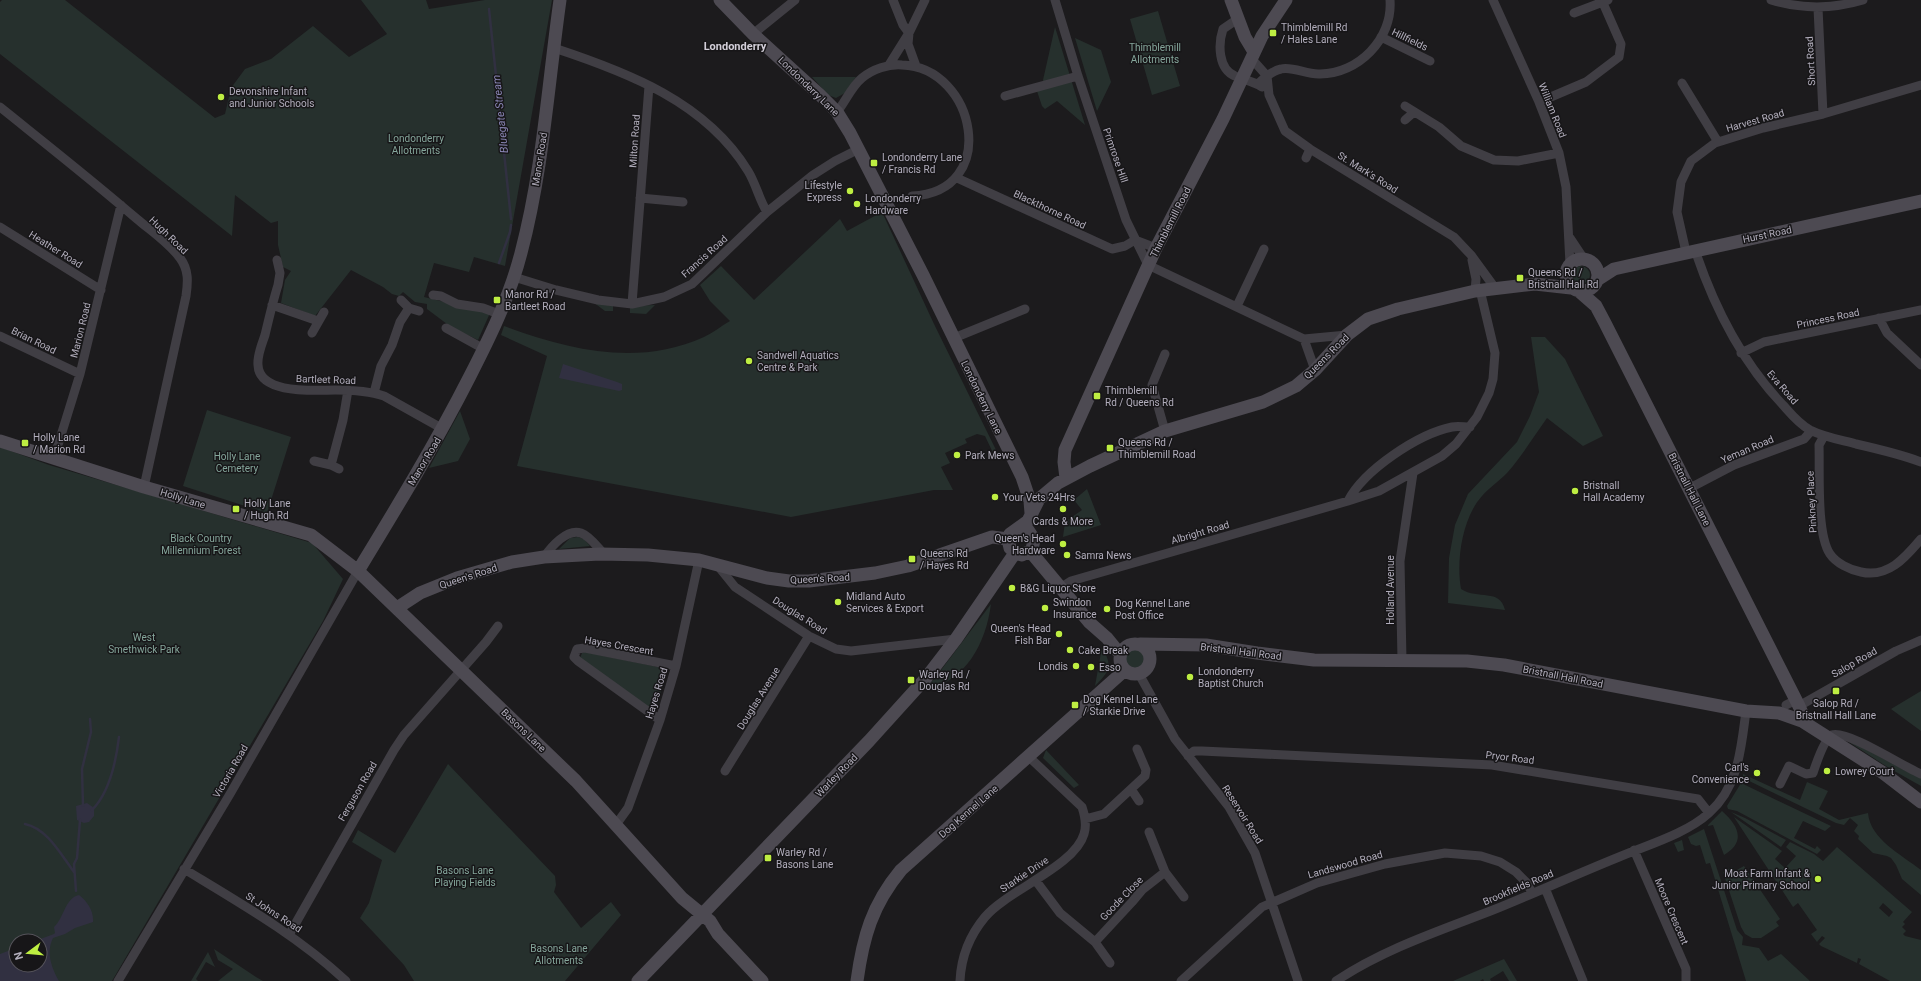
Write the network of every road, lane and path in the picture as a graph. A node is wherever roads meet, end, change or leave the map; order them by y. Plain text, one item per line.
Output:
1 (560, 0) edge
2 (720, 0) edge
3 (796, 0) edge
4 (893, 0) edge
5 (925, 0) edge
6 (1055, 0) edge
7 (1231, 0) edge
8 (1286, 0) edge
9 (1390, 0) edge
10 (1493, 0) edge
11 (1770, 0) edge
12 (1863, 0) edge
13 (1605, 1) edge
14 (1818, 8) junction
15 (1574, 14) dead end
16 (1240, 20) junction
17 (909, 33) junction
18 (753, 34) junction
19 (1262, 36) junction
20 (1381, 37) junction
21 (554, 48) junction
22 (1253, 55) junction
23 (1430, 61) dead end
24 (889, 65) junction
25 (916, 66) junction
26 (1078, 76) junction
27 (1267, 76) junction
28 (1241, 78) junction
29 (1682, 83) dead end
30 (1258, 84) junction
31 (1921, 85) edge
32 (649, 86) junction
33 (1269, 95) junction
34 (1005, 96) dead end
35 (1539, 102) junction
36 (1405, 106) dead end
37 (0, 107) edge
38 (838, 112) junction
39 (1414, 112) junction
40 (1823, 114) junction
41 (1405, 120) dead end
42 (1718, 142) junction
43 (859, 149) junction
44 (1310, 149) junction
45 (1559, 153) junction
46 (1306, 158) dead end
47 (957, 178) junction
48 (912, 196) dead end
49 (640, 198) junction
50 (1921, 201) edge
51 (683, 202) dead end
52 (121, 205) junction
53 (767, 212) junction
54 (0, 227) edge
55 (1569, 235) junction
56 (1135, 240) junction
57 (1156, 248) junction
58 (1264, 249) dead end
59 (1691, 251) junction
60 (1471, 255) junction
61 (277, 260) dead end
62 (1588, 261) junction
63 (1148, 265) junction
64 (1568, 267) junction
65 (1614, 269) junction
66 (514, 277) junction
67 (1536, 284) junction
68 (1595, 284) junction
69 (1495, 288) junction
70 (101, 290) junction
71 (1478, 290) junction
72 (1576, 290) junction
73 (433, 295) dead end
74 (401, 300) dead end
75 (632, 304) junction
76 (272, 305) junction
77 (1237, 306) junction
78 (1596, 306) junction
79 (409, 308) junction
80 (1025, 309) dead end
81 (1921, 310) edge
82 (419, 311) dead end
83 (324, 312) dead end
84 (499, 314) junction
85 (1879, 318) junction
86 (318, 321) junction
87 (446, 328) dead end
88 (312, 333) dead end
89 (1347, 335) junction
90 (0, 336) edge
91 (954, 338) junction
92 (1304, 339) junction
93 (484, 349) junction
94 (1741, 353) junction
95 (1165, 354) dead end
96 (1921, 365) edge
97 (1315, 370) junction
98 (80, 374) junction
99 (348, 390) junction
100 (374, 393) junction
101 (1470, 427) junction
102 (443, 429) junction
103 (1811, 430) junction
104 (1165, 431) junction
105 (1824, 436) junction
106 (1804, 439) junction
107 (0, 440) edge
108 (1819, 445) junction
109 (1065, 450) junction
110 (54, 458) junction
111 (314, 462) dead end
112 (1921, 462) edge
113 (1079, 471) junction
114 (1413, 473) junction
115 (1022, 477) junction
116 (1066, 478) junction
117 (144, 487) junction
118 (1690, 488) junction
119 (1047, 493) junction
120 (1348, 501) junction
121 (1031, 514) junction
122 (1018, 528) junction
123 (1032, 534) junction
124 (1008, 539) junction
125 (1921, 540) edge
126 (1030, 551) junction
127 (1015, 553) junction
128 (604, 554) junction
129 (544, 557) junction
130 (699, 560) junction
131 (718, 566) junction
132 (358, 571) junction
133 (1060, 588) junction
134 (397, 608) junction
135 (498, 626) dead end
136 (810, 636) junction
137 (1107, 638) junction
138 (956, 639) junction
139 (1921, 640) edge
140 (1139, 644) junction
141 (1179, 644) junction
142 (1120, 654) junction
143 (1150, 657) junction
144 (1402, 660) junction
145 (676, 666) junction
146 (460, 669) junction
147 (1125, 670) junction
148 (1139, 674) junction
149 (1790, 707) junction
150 (1746, 711) junction
151 (660, 720) junction
152 (1802, 721) junction
153 (1828, 738) junction
154 (1137, 749) dead end
155 (1188, 756) junction
156 (1029, 758) junction
157 (725, 771) dead end
158 (1921, 774) edge
159 (1780, 784) dead end
160 (1130, 789) junction
161 (1139, 801) dead end
162 (1921, 802) edge
163 (1709, 813) junction
164 (1085, 819) junction
165 (615, 826) junction
166 (1149, 832) dead end
167 (1634, 850) junction
168 (184, 869) junction
169 (1165, 872) junction
170 (1036, 881) junction
171 (1545, 888) junction
172 (1532, 893) junction
173 (1184, 897) dead end
174 (1272, 902) junction
175 (700, 917) junction
176 (289, 935) junction
177 (1095, 942) junction
178 (1110, 963) dead end
179 (118, 981) edge
180 (346, 981) edge
181 (638, 981) edge
182 (762, 981) edge
183 (857, 981) edge
184 (960, 981) edge
185 (1181, 981) edge
186 (1298, 981) edge
187 (1336, 981) edge
188 (1583, 981) edge
189 (1686, 981) edge

1 - 21 street, Manor Road
2 - 18 street, Londonderry Lane
3 - 18 street
4 - 17 street
5 - 17 street
6 - 26 street, Primrose Hill
7 - 16 street
8 - 19 street, Thimblemill Road
9 - 20 street, Hillfields
10 - 35 street, William Road
11 - 14 street
12 - 14 street
13 - 15 street
13 - 35 street
14 - 40 street, Short Road
16 - 19 street
16 - 22 street
16 - 28 street, St. Mark's Road
17 - 24 street
17 - 25 street
18 - 38 street, Londonderry Lane
19 - 22 street, Thimblemill Road
20 - 23 street, Hillfields
20 - 27 street, Hillfields
21 - 32 street
21 - 66 street, Manor Road
22 - 27 street
22 - 28 street, Thimblemill Road
24 - 25 street
24 - 38 street
25 - 47 street
26 - 34 street
26 - 56 street, Primrose Hill
27 - 30 street, Hillfields
27 - 33 street, St. Mark's Road
28 - 30 street, St. Mark's Road
28 - 57 street, Thimblemill Road
29 - 42 street
30 - 33 street, St. Mark's Road
31 - 40 street, Harvest Road
32 - 49 street, Milton Road
32 - 53 street
33 - 44 street, St. Mark's Road
35 - 45 street, William Road
36 - 39 street
37 - 52 street, Hugh Road
38 - 43 street, Londonderry Lane
39 - 41 street
39 - 45 street
40 - 42 street, Harvest Road
42 - 59 street, Harvest Road
43 - 53 street, Francis Road
43 - 91 street, Londonderry Lane
44 - 46 street
44 - 60 street, St. Mark's Road
45 - 55 street, William Road
47 - 48 street
47 - 56 street, Blackthorne Road
49 - 51 street
49 - 75 street, Milton Road
50 - 59 street, Hurst Road
52 - 70 street, Marion Road
52 - 117 street, Hugh Road
53 - 75 street, Francis Road
54 - 70 street, Heather Road
55 - 62 street, William Road
55 - 64 street, William Road
56 - 57 street
56 - 63 street
57 - 63 street, Thimblemill Road
58 - 77 street
59 - 65 street, Hurst Road
59 - 94 street, Eva Road
60 - 69 street, St. Mark's Road
60 - 71 street
61 - 76 street, Bartleet Road
62 - 64 street
62 - 65 street, Hurst Road
62 - 68 street
63 - 77 street
63 - 109 street, Thimblemill Road
64 - 67 street, Queens Road
64 - 72 street
65 - 68 street, Hurst Road
66 - 75 street, Francis Road
66 - 84 street, Manor Road
67 - 69 street, Queens Road
67 - 72 street, Queens Road
68 - 72 street
68 - 78 street, Bristnall Hall Lane
69 - 71 street, Queens Road
70 - 98 street, Marion Road
71 - 89 street, Queens Road
71 - 101 street, Albright Road
72 - 78 street, Bristnall Hall Lane
73 - 84 street
74 - 79 street
76 - 86 street
76 - 99 street, Bartleet Road
77 - 92 street
78 - 118 street, Bristnall Hall Lane
79 - 82 street
79 - 100 street
80 - 91 street
81 - 85 street, Princess Road
83 - 86 street
84 - 93 street, Manor Road
85 - 94 street, Princess Road
85 - 96 street
86 - 88 street
87 - 93 street
89 - 92 street
89 - 97 street, Queens Road
90 - 98 street, Brian Road
91 - 115 street, Londonderry Lane
92 - 97 street
93 - 102 street, Manor Road
94 - 103 street, Eva Road
95 - 104 street
97 - 104 street, Queens Road
98 - 110 street, Marion Road
99 - 100 street, Bartleet Road
99 - 111 street
100 - 102 street, Bartleet Road
101 - 114 street, Albright Road
101 - 120 street
102 - 132 street, Manor Road
103 - 105 street, Eva Road
103 - 106 street
104 - 113 street, Queens Road
105 - 108 street
105 - 112 street, Eva Road
106 - 108 street
106 - 118 street, Yeman Road
107 - 110 street, Holly Lane
108 - 125 street, Pinkney Place
109 - 113 street
109 - 116 street, Thimblemill Road
110 - 117 street, Holly Lane
113 - 116 street
114 - 120 street, Albright Road
114 - 144 street, Holland Avenue
115 - 119 street, Londonderry Lane
115 - 121 street, Londonderry Lane
116 - 119 street
117 - 132 street, Holly Lane
118 - 149 street, Bristnall Hall Lane
119 - 121 street
119 - 123 street
120 - 133 street, Albright Road
121 - 122 street
122 - 123 street
122 - 124 street
123 - 126 street
124 - 127 street
124 - 131 street, Queen's Road
126 - 127 street
126 - 133 street
127 - 138 street, Warley Road
128 - 129 street, Queen's Road
128 - 129 street
128 - 130 street, Queen's Road
129 - 134 street, Queen's Road
130 - 131 street, Queen's Road
130 - 145 street, Hayes Road
131 - 136 street, Douglas Road
132 - 134 street, Basons Lane
132 - 168 street, Victoria Road
133 - 137 street
134 - 146 street, Basons Lane
135 - 146 street, Ferguson Road
136 - 138 street, Douglas Road
136 - 157 street, Douglas Avenue
137 - 140 street
137 - 142 street
138 - 175 street, Warley Road
139 - 149 street, Salop Road
140 - 141 street, Bristnall Hall Road
140 - 142 street
140 - 143 street
141 - 143 street, Bristnall Hall Road
141 - 144 street, Bristnall Hall Road
142 - 147 street
143 - 148 street
144 - 150 street, Bristnall Hall Road
145 - 151 street, Hayes Road
145 - 151 street, Hayes Crescent
146 - 165 street, Basons Lane
146 - 176 street, Ferguson Road
147 - 148 street
147 - 156 street, Dog Kennel Lane
148 - 155 street, Reservoir Road
149 - 150 street, Bristnall Hall Road
149 - 152 street, Bristnall Hall Road
149 - 152 street, Bristnall Hall Lane
150 - 163 street
151 - 165 street, Hayes Road
152 - 153 street, Bristnall Hall Road
153 - 158 street
153 - 159 street
153 - 162 street, Bristnall Hall Road
154 - 160 street
155 - 163 street, Pryor Road
155 - 174 street, Reservoir Road
156 - 164 street
156 - 183 street, Dog Kennel Lane
160 - 161 street
160 - 164 street
163 - 167 street, Brookfields Road
164 - 170 street, Starkie Drive
165 - 175 street, Basons Lane
166 - 169 street
167 - 171 street, Brookfields Road
167 - 189 street, Moore Crescent
168 - 176 street, St Johns Road
168 - 179 street, Victoria Road
169 - 173 street
169 - 177 street, Goode Close
170 - 177 street
170 - 184 street, Starkie Drive
171 - 172 street, Brookfields Road
171 - 188 street
172 - 174 street, Landswood Road
172 - 187 street, Brookfields Road
174 - 185 street, Landswood Road
174 - 186 street, Reservoir Road
175 - 181 street, Warley Road
175 - 182 street, Basons Lane
176 - 180 street, St Johns Road
177 - 178 street

